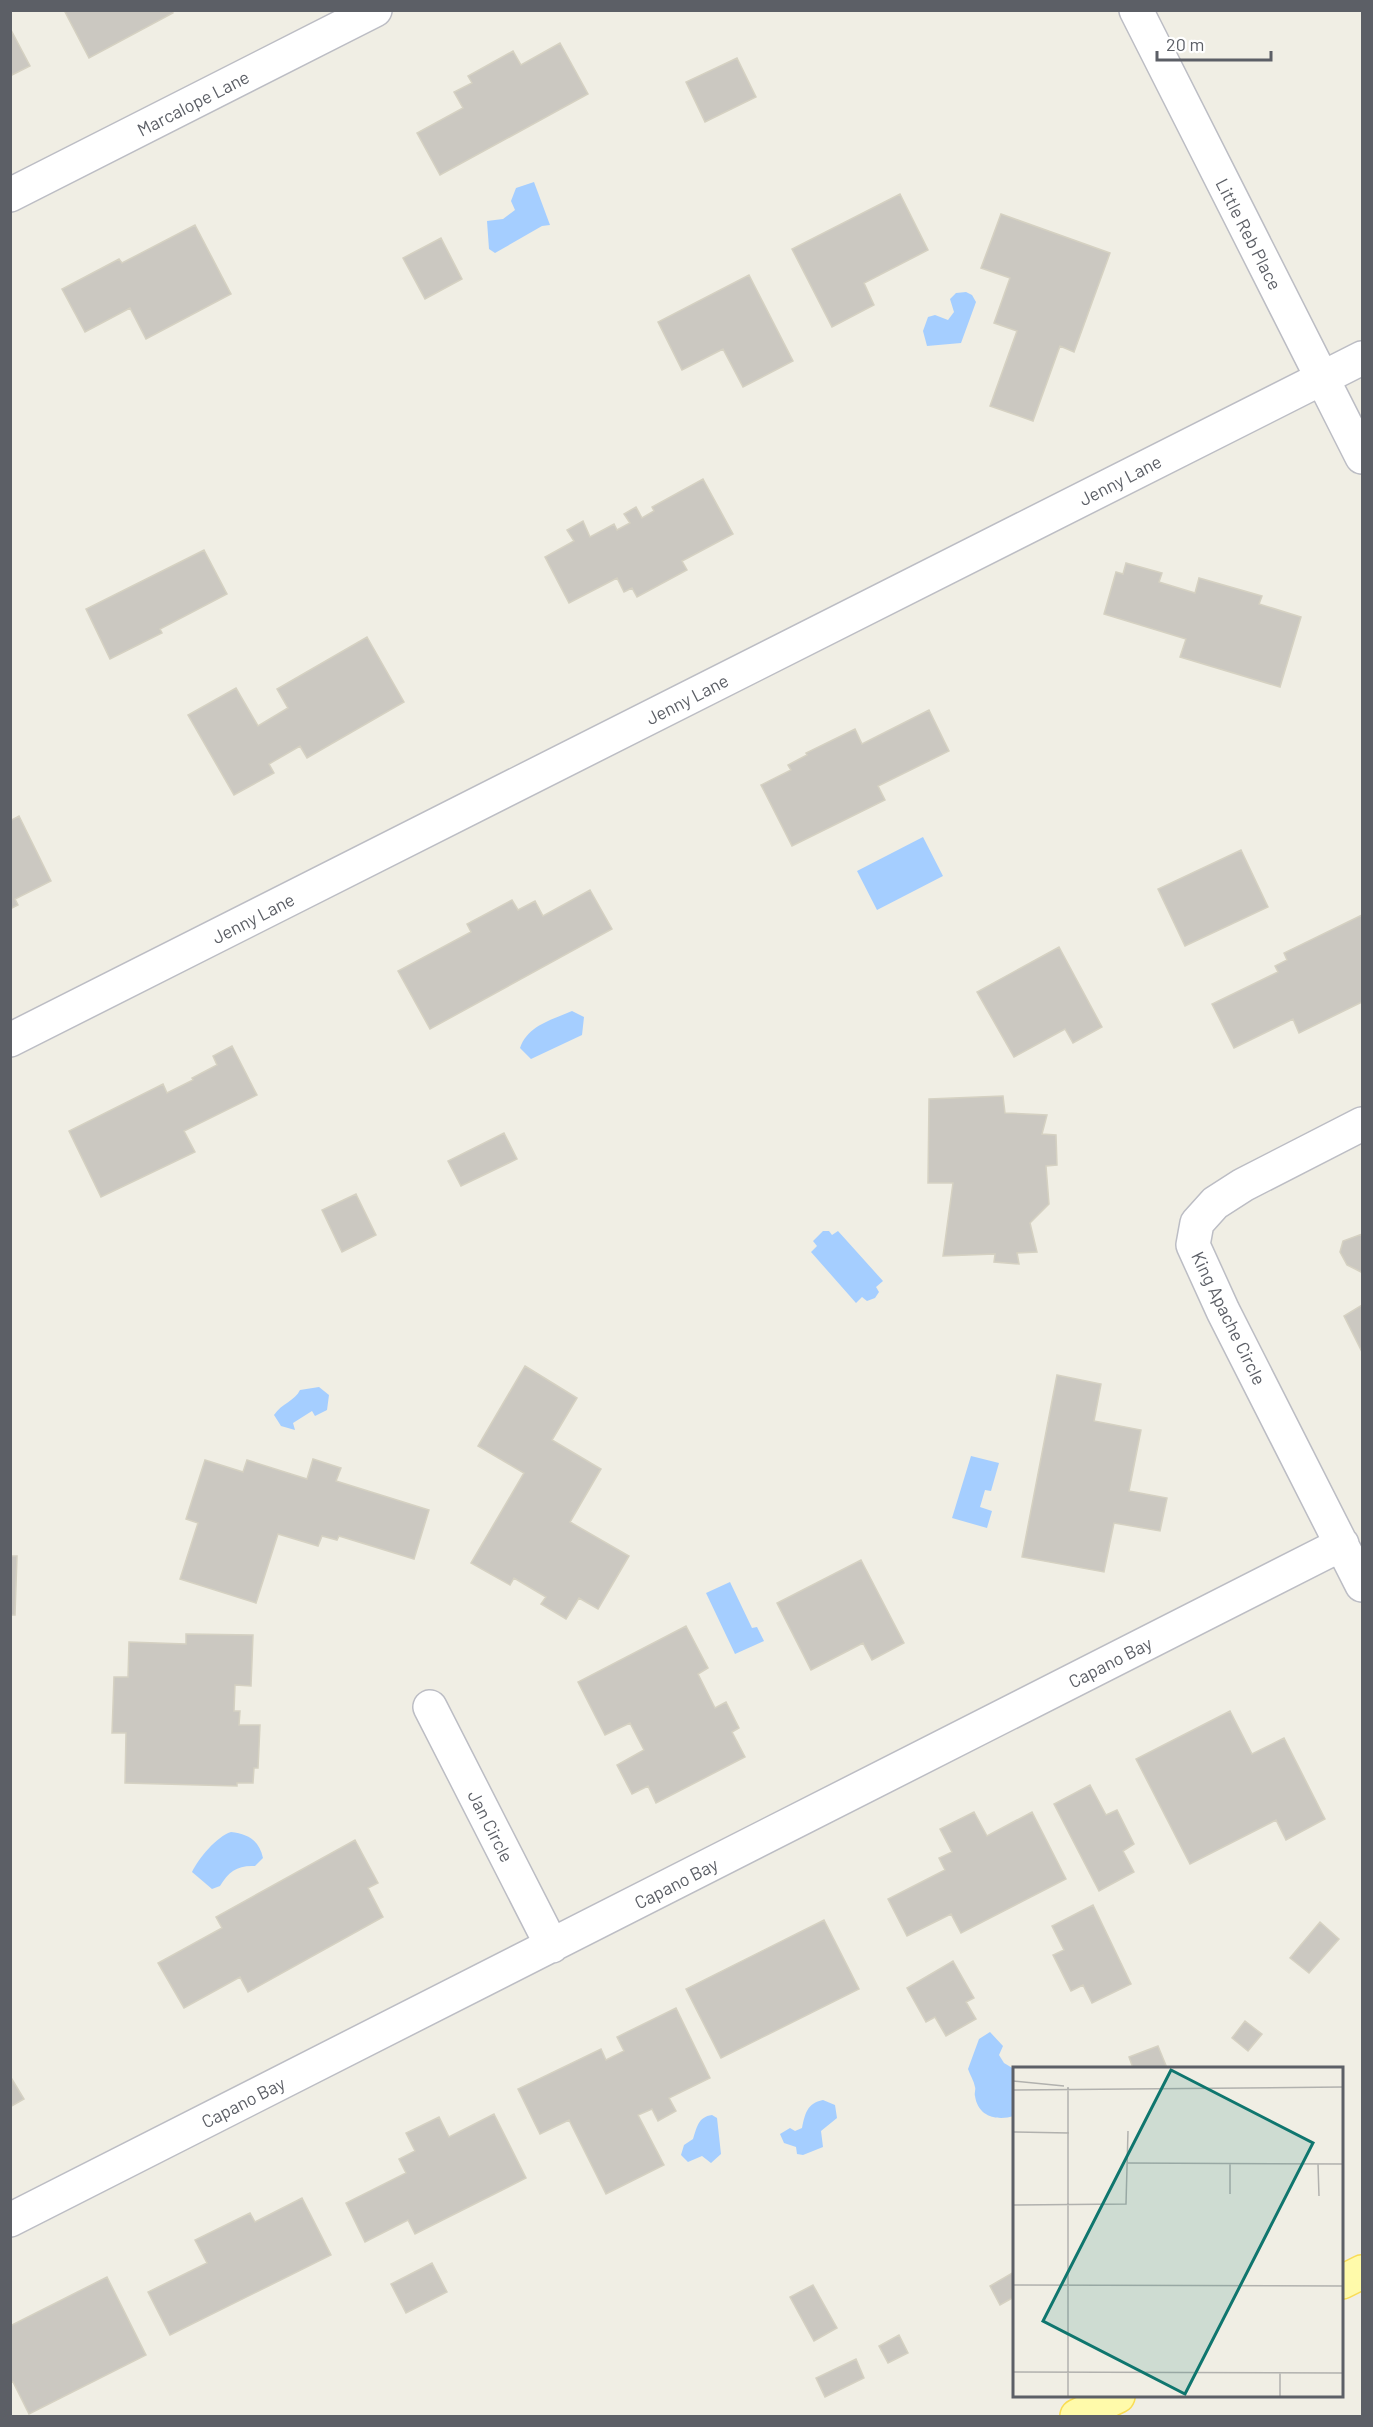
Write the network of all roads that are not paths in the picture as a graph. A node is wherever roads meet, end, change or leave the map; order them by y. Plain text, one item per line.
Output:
1 (375, 10) edge
2 (1136, 10) edge
3 (10, 195) edge
4 (1362, 358) edge
5 (1322, 378) junction
6 (1362, 457) edge
7 (10, 1041) edge
8 (1362, 1124) edge
9 (1342, 1544) junction
10 (1362, 1585) edge
11 (430, 1707) dead end
12 (552, 1946) junction
13 (10, 2220) edge
14 (1362, 2272) edge
15 (1343, 2281) edge
16 (1116, 2397) edge
17 (1077, 2416) edge

1 - 3 street, Marcalope Lane
2 - 5 street, Little Reb Place
4 - 5 street, Jenny Lane
5 - 6 street, Little Reb Place
5 - 7 street, Jenny Lane
8 - 9 street, King Apache Circle
9 - 10 street, King Apache Circle
9 - 12 street, Capano Bay
11 - 12 street, Jan Circle
12 - 13 street, Capano Bay
14 - 15 main road
16 - 17 main road

